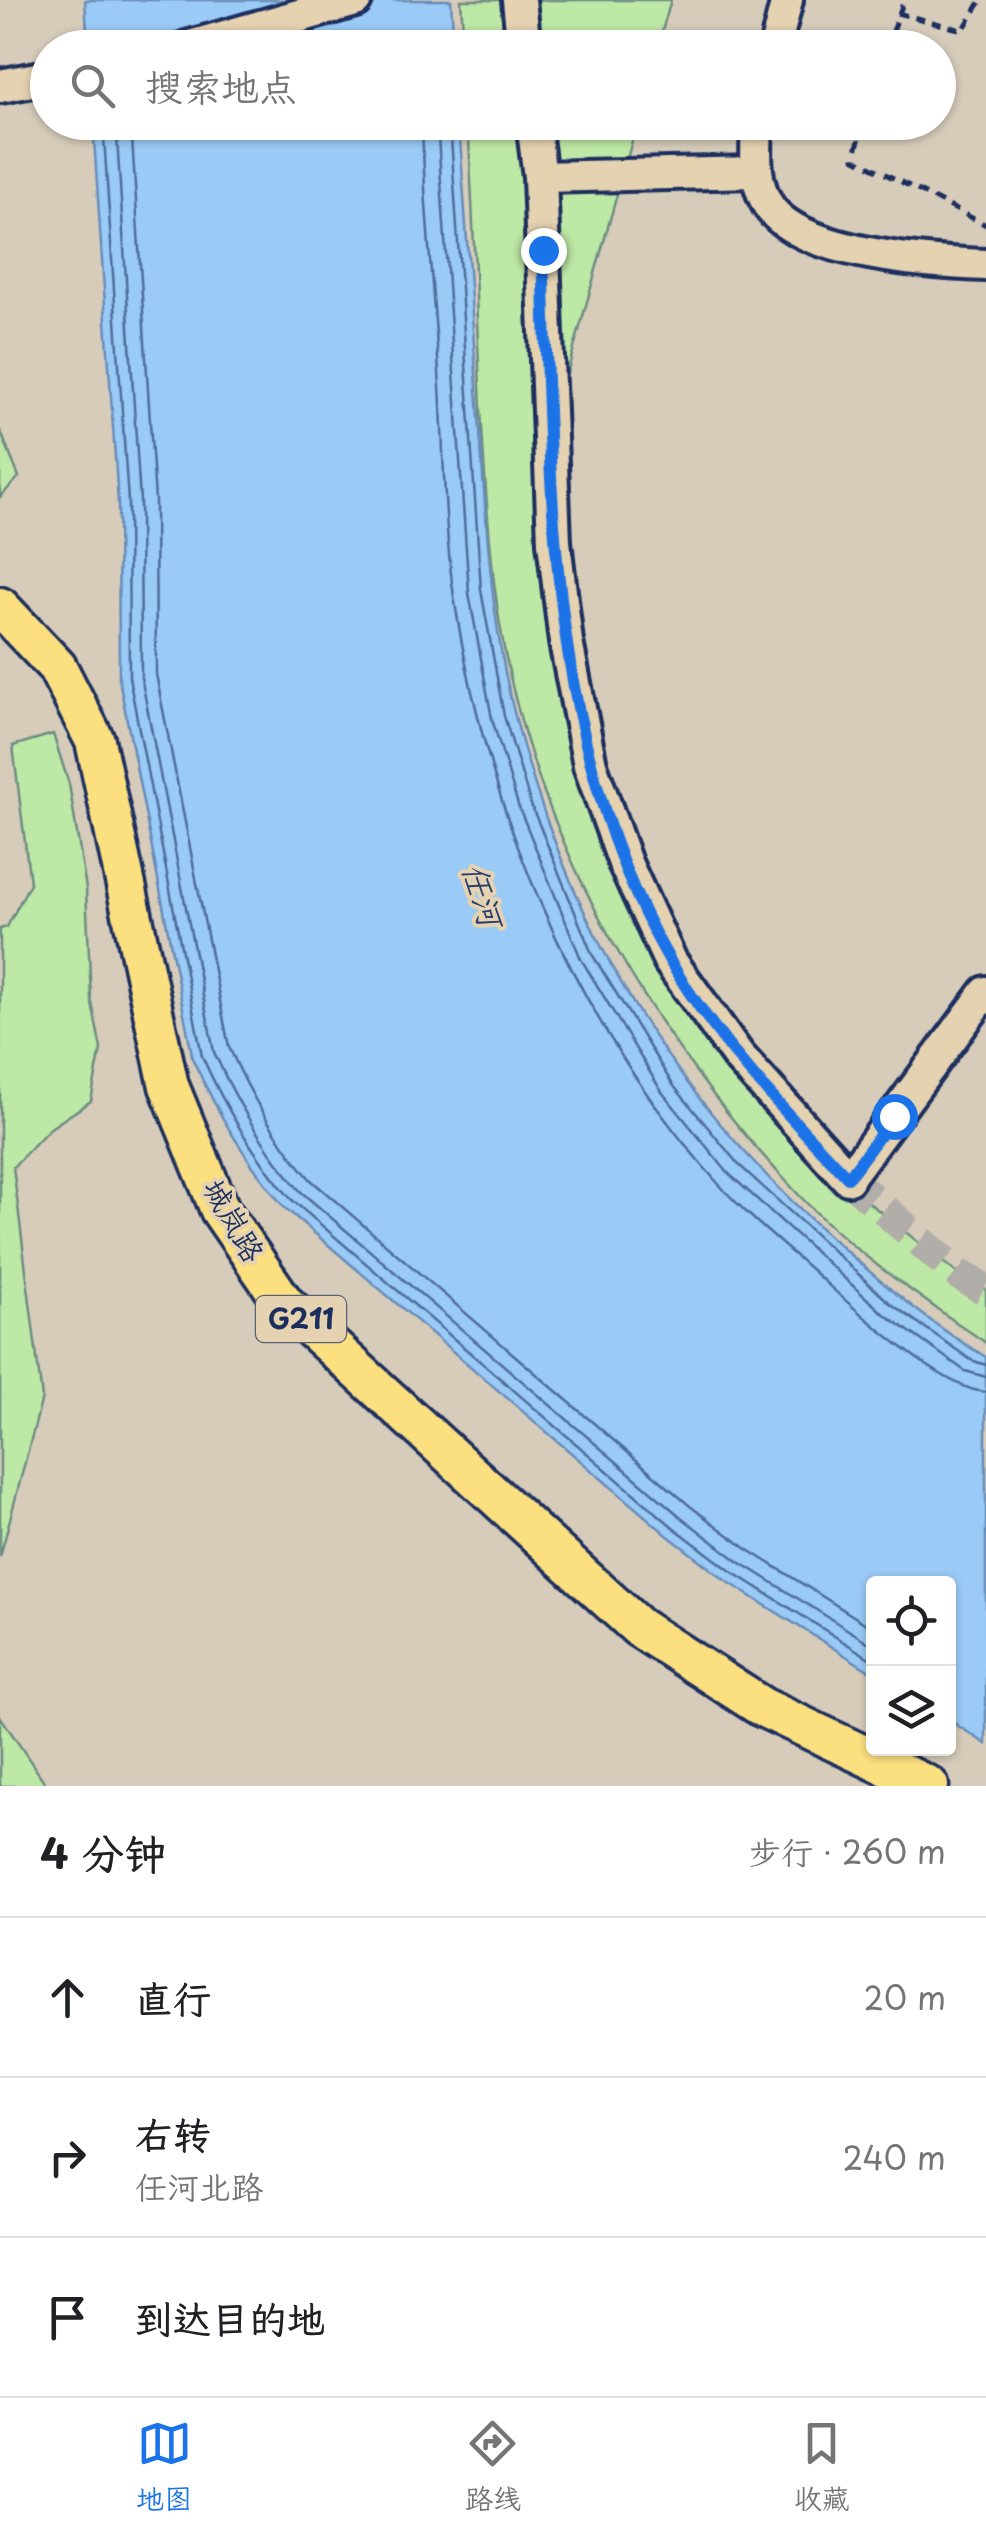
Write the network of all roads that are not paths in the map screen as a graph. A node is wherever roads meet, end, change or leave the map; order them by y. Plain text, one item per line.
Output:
1 (354, 0) edge
2 (519, 0) edge
3 (786, 0) edge
4 (249, 30) edge
5 (522, 30) edge
6 (778, 30) edge
7 (30, 80) edge
8 (0, 86) edge
9 (536, 140) edge
10 (757, 140) edge
11 (756, 172) junction
12 (540, 178) junction
13 (986, 265) edge
14 (0, 608) edge
15 (986, 992) edge
16 (848, 1178) joint
17 (929, 1786) edge

1 - 4 main road
2 - 5 main road
3 - 6 street
7 - 8 main road
9 - 12 main road
10 - 11 street
11 - 12 street
11 - 13 street
12 - 16 main road
14 - 17 highway, 城岚路 / G211
15 - 16 street

